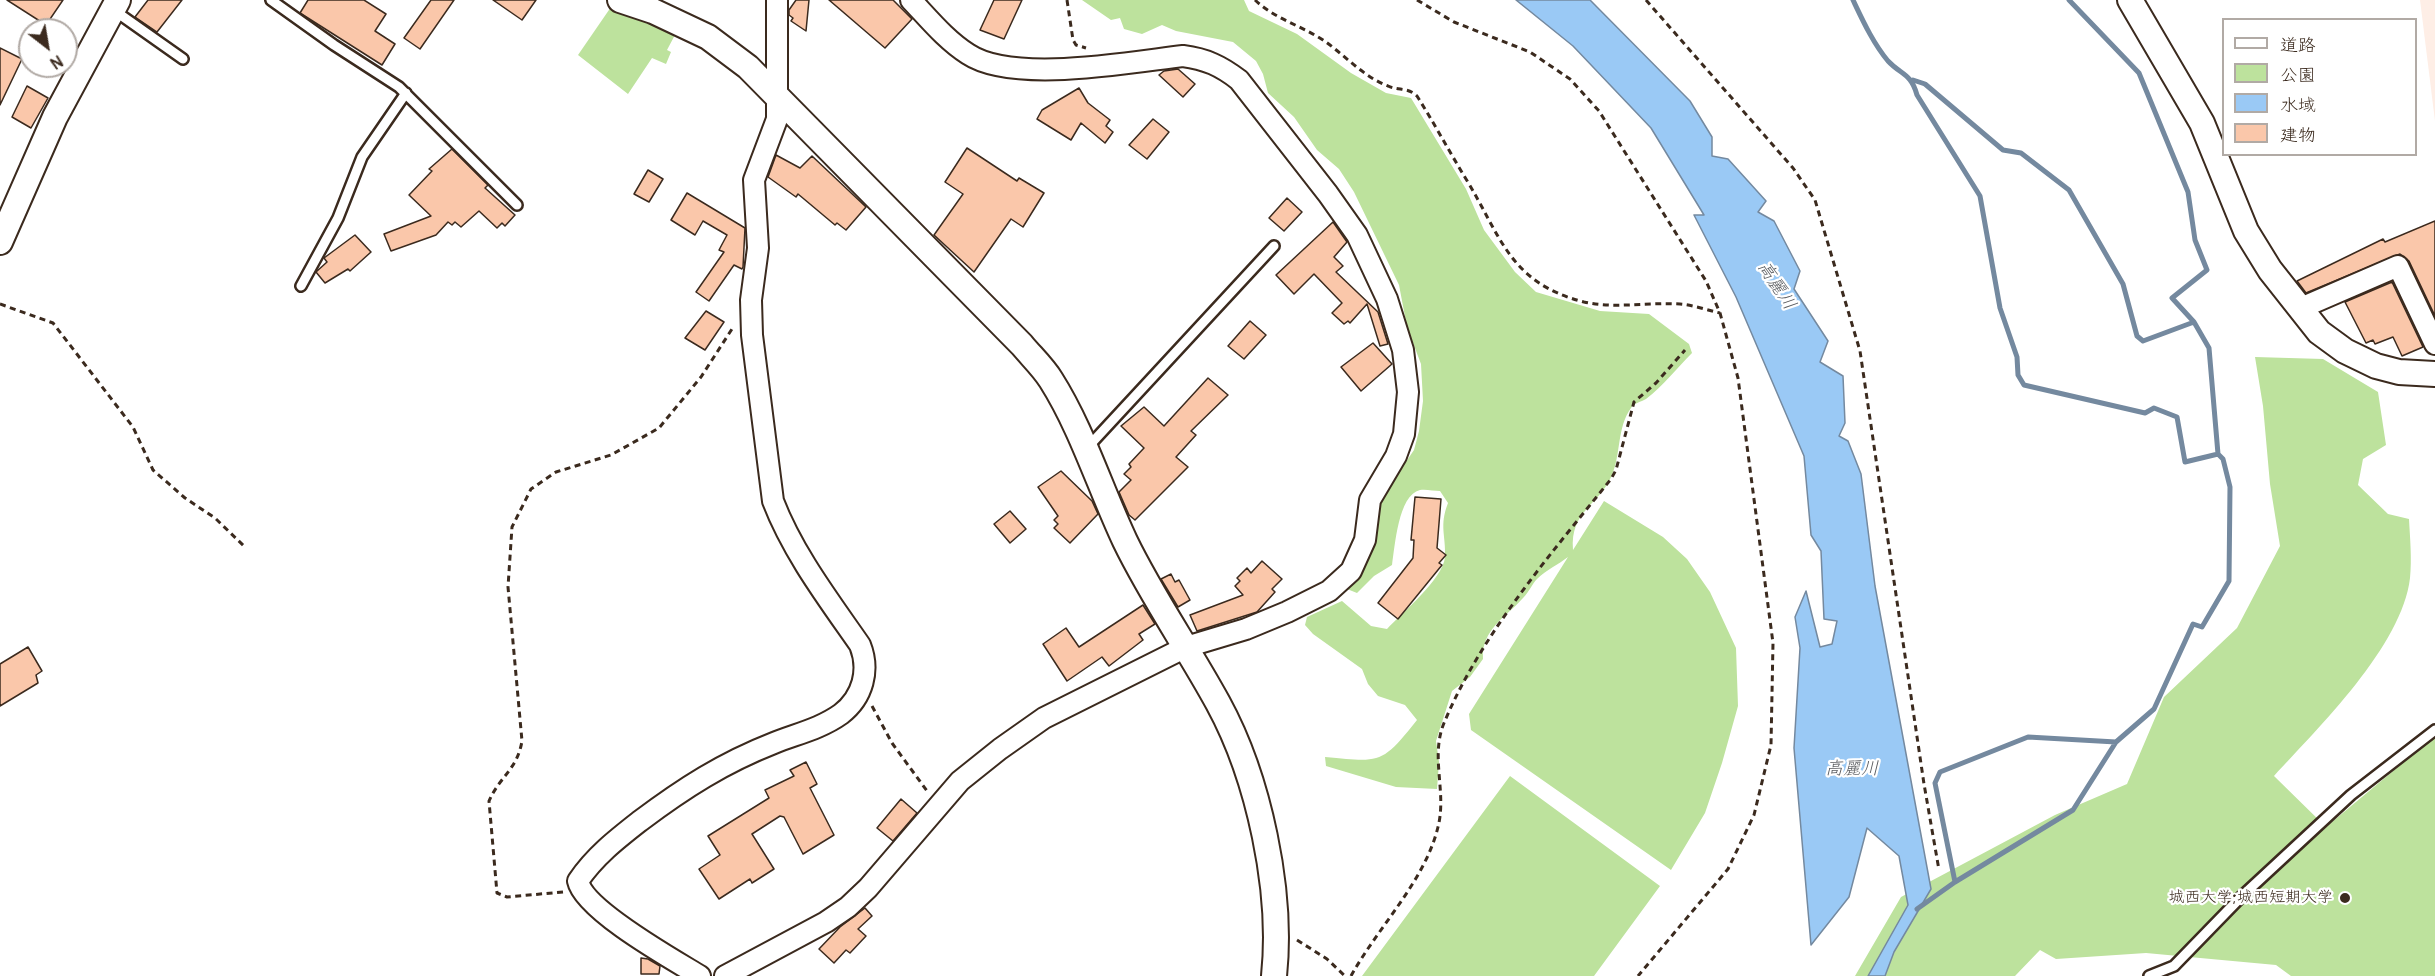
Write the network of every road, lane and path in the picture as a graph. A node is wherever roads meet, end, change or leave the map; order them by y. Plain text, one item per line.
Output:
1 (271, 0) edge
2 (620, 0) edge
3 (777, 0) edge
4 (912, 0) edge
5 (1067, 0) edge
6 (1255, 0) edge
7 (1417, 0) edge
8 (1646, 0) edge
9 (2130, 0) edge
10 (116, 5) edge
11 (1089, 49) dead end
12 (183, 59) dead end
13 (406, 93) junction
14 (778, 98) junction
15 (517, 204) dead end
16 (0, 242) edge
17 (1274, 246) dead end
18 (301, 286) dead end
19 (0, 304) edge
20 (2301, 308) junction
21 (1719, 313) junction
22 (732, 329) dead end
23 (2435, 344) edge
24 (1685, 350) dead end
25 (2435, 374) edge
26 (1085, 449) junction
27 (246, 548) dead end
28 (1186, 647) junction
29 (861, 686) junction
30 (2435, 730) edge
31 (939, 804) junction
32 (1939, 870) dead end
33 (580, 891) junction
34 (1275, 934) junction
35 (674, 968) edge
36 (700, 976) edge
37 (725, 976) edge
38 (1274, 976) edge
39 (1345, 976) edge
40 (1351, 976) edge
41 (1638, 976) edge
42 (2149, 976) edge

1 - 13 lane
2 - 14 street
3 - 14 street
4 - 28 street
5 - 11 path
6 - 21 path
7 - 21 path
8 - 32 path
9 - 20 street
10 - 12 lane
10 - 16 street
13 - 15 lane
13 - 18 lane
14 - 26 street
14 - 29 street
17 - 26 lane
19 - 27 path
20 - 23 street
20 - 25 street
21 - 41 path
22 - 33 path
24 - 40 path
26 - 28 street
28 - 31 street
28 - 34 street
29 - 31 path
29 - 33 street
30 - 42 lane
31 - 37 street
33 - 35 street
34 - 38 street
34 - 39 path
35 - 36 street

